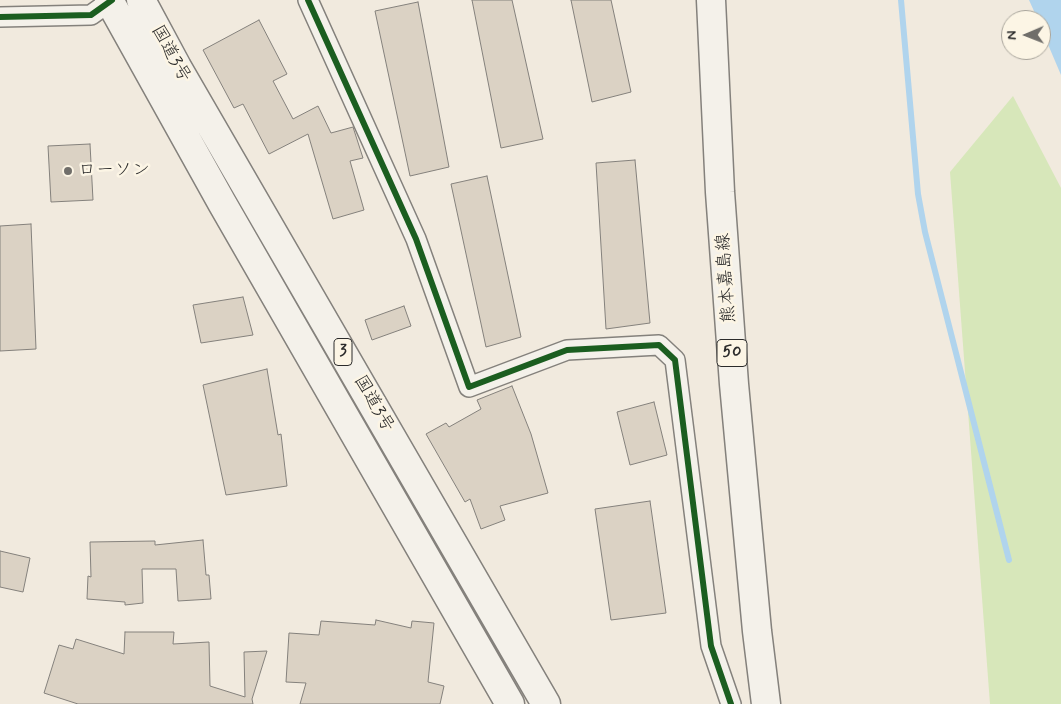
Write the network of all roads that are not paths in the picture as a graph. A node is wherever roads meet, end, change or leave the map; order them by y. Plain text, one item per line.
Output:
1 (110, 0) edge
2 (141, 0) edge
3 (308, 0) edge
4 (711, 0) edge
5 (0, 16) edge
6 (510, 704) edge
7 (546, 704) edge
8 (731, 704) edge
9 (766, 704) edge

1 - 5 street
1 - 6 main road, 国道3号 / 3
2 - 7 main road, 国道3号 / 3
3 - 8 street
4 - 9 main road, 熊本嘉島線 / 50

